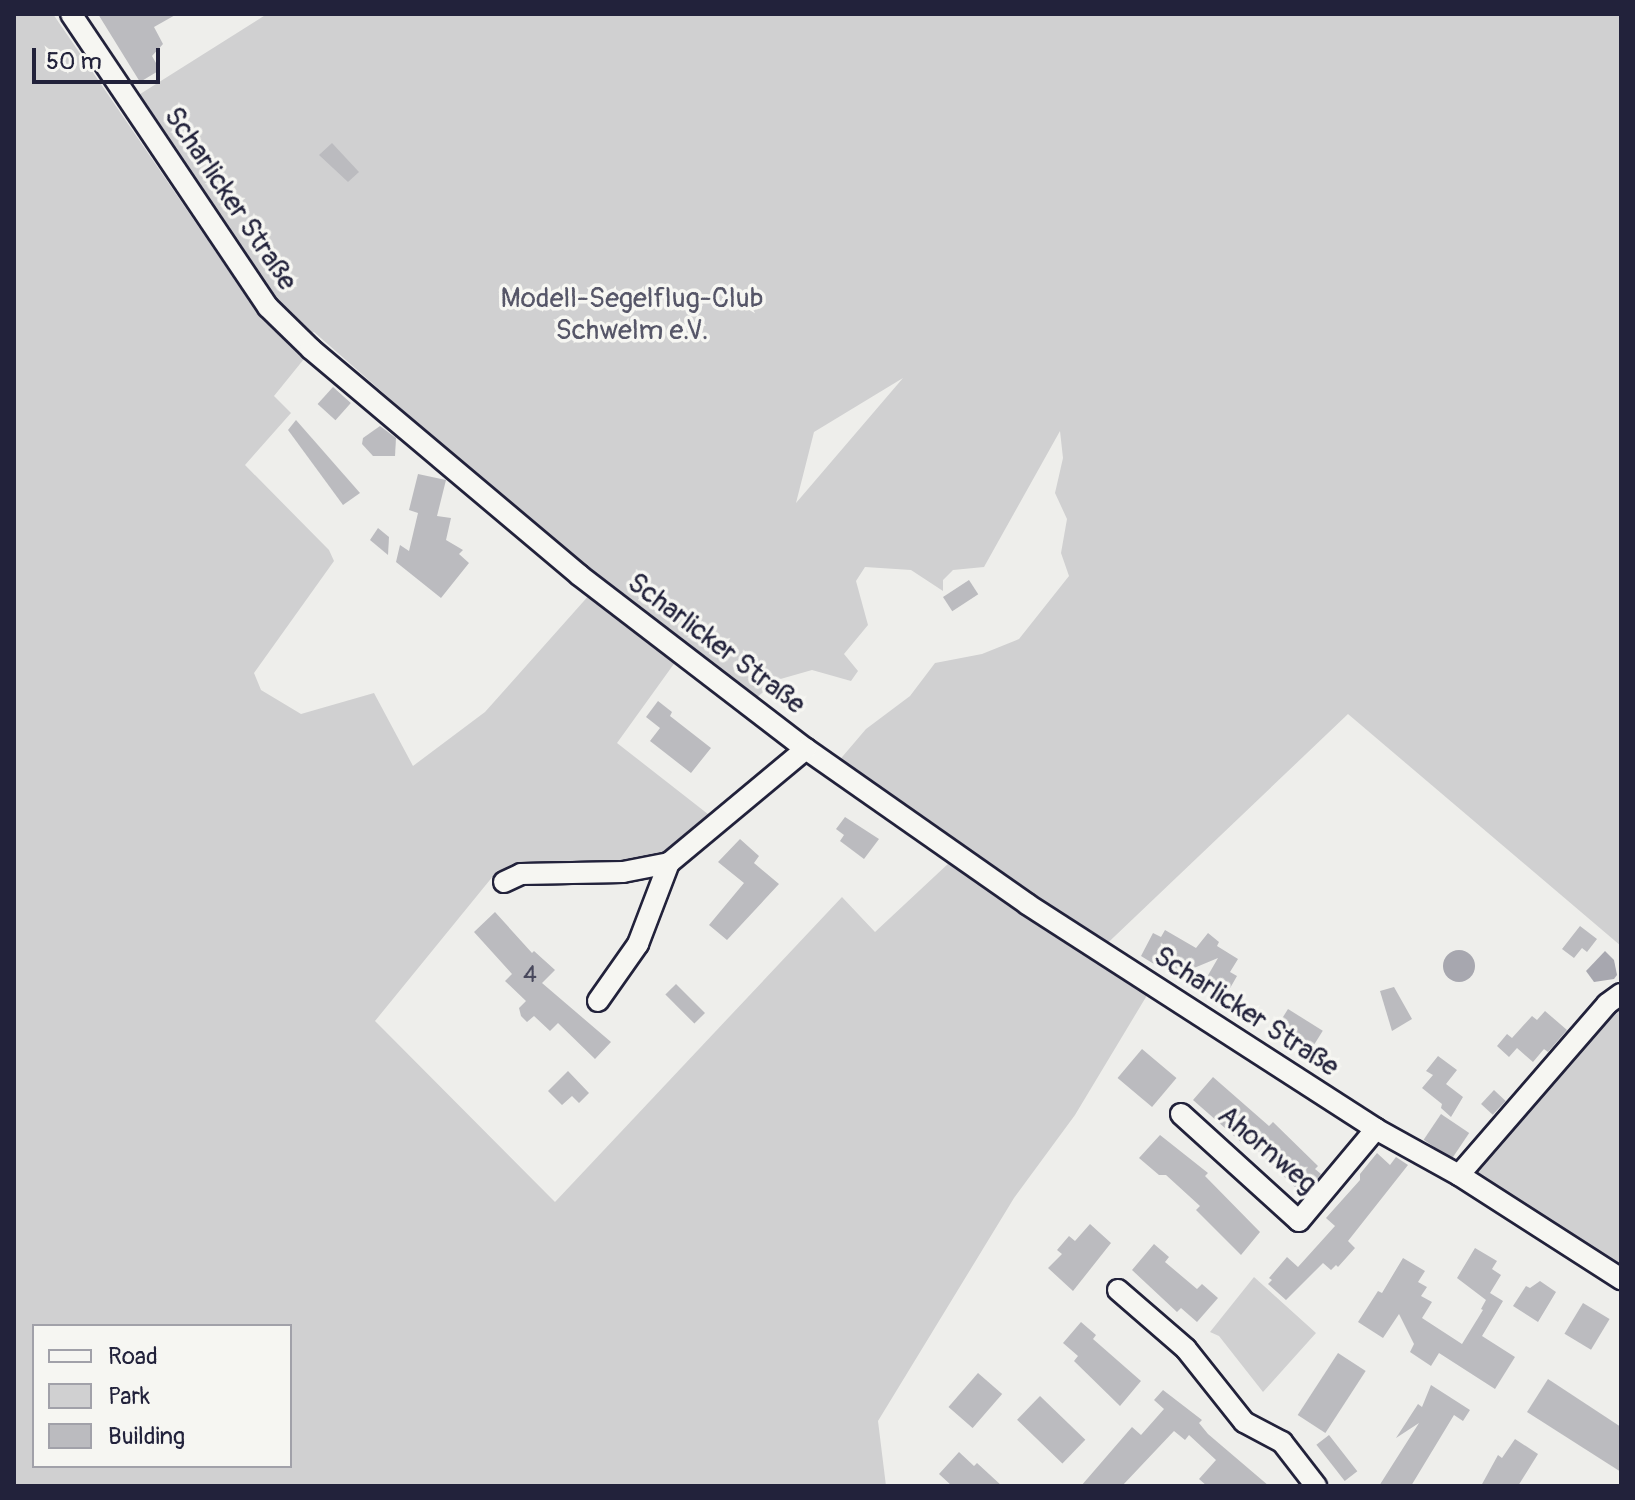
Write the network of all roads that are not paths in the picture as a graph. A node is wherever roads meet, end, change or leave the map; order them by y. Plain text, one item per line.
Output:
1 (71, 14) edge
2 (806, 749) junction
3 (669, 863) junction
4 (504, 882) dead end
5 (1621, 994) edge
6 (598, 1001) dead end
7 (1181, 1114) dead end
8 (1376, 1129) junction
9 (1459, 1175) junction
10 (1621, 1279) edge
11 (1118, 1290) dead end
12 (1316, 1486) edge

1 - 2 street, Scharlicker Straße
2 - 3 street
2 - 8 street, Scharlicker Straße
3 - 4 street
3 - 6 street
5 - 9 street
7 - 8 street, Ahornweg
8 - 9 street, Scharlicker Straße
9 - 10 street, Scharlicker Straße
11 - 12 street

